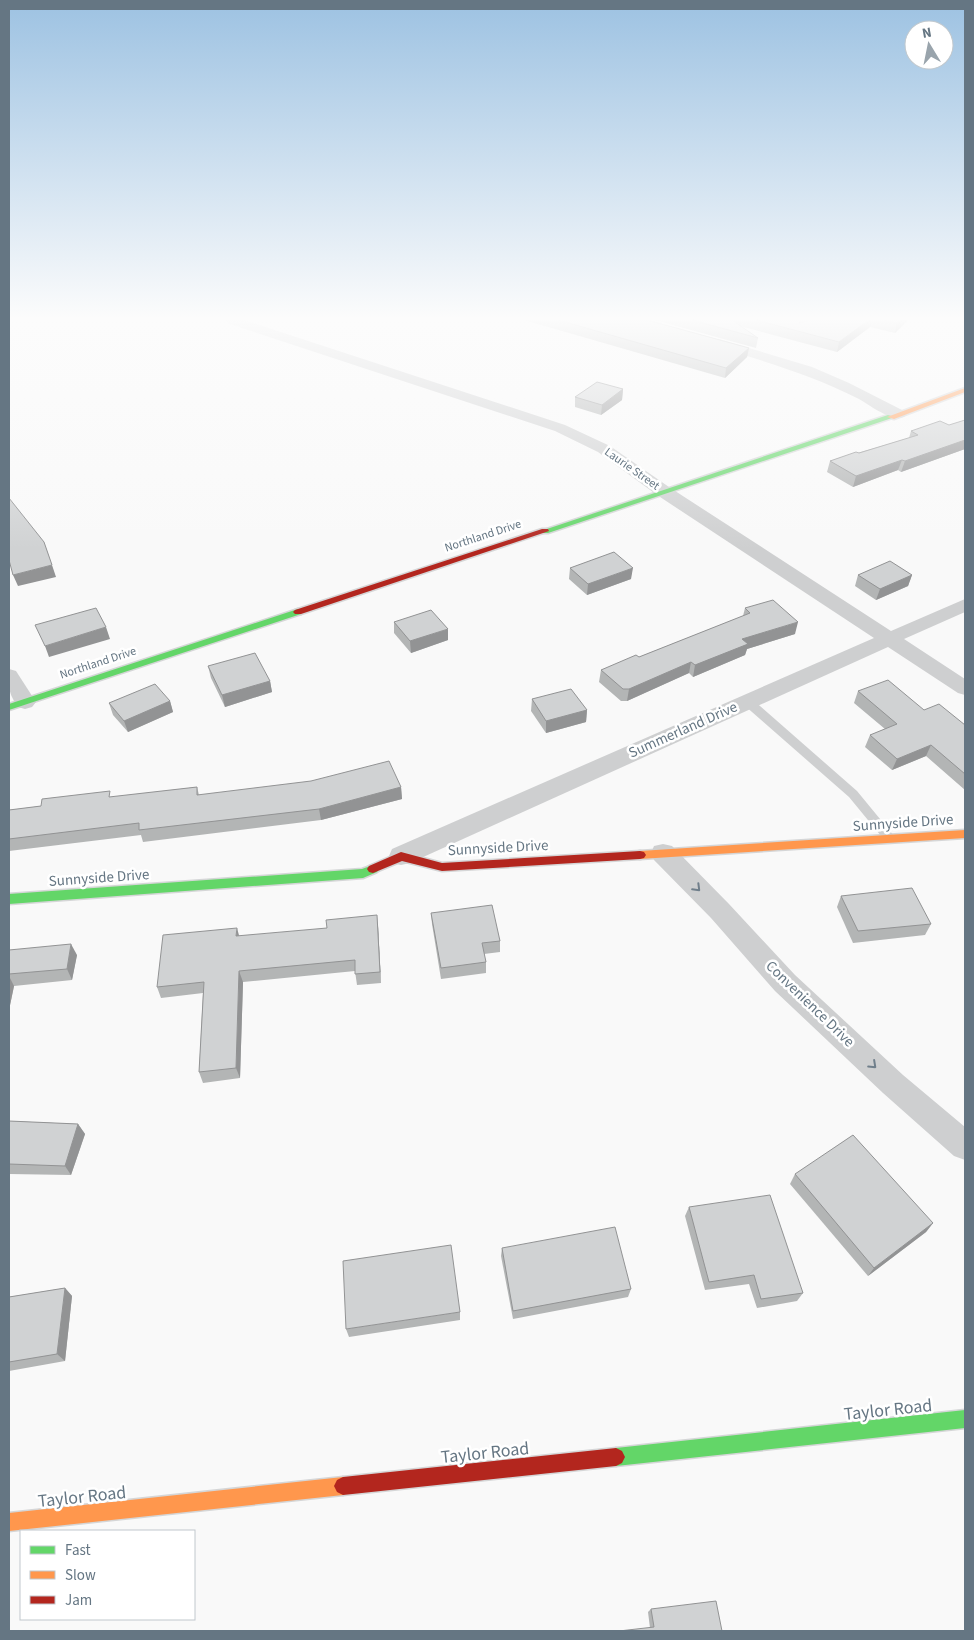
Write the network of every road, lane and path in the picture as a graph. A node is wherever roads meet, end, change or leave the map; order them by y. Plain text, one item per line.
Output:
1 (463, 397) edge
2 (862, 397) edge
3 (947, 397) edge
4 (899, 414) junction
5 (663, 491) junction
6 (965, 605) edge
7 (888, 639) junction
8 (9, 676) edge
9 (965, 688) edge
10 (748, 702) junction
11 (17, 704) edge
12 (965, 834) edge
13 (890, 839) junction
14 (663, 854) junction
15 (401, 856) junction
16 (9, 900) edge
17 (965, 1146) edge
18 (964, 1423) edge
19 (9, 1522) edge

1 - 5 street, Laurie Street
2 - 4 street
3 - 4 street, Northland Drive
4 - 5 street, Northland Drive
5 - 7 street, Laurie Street
5 - 11 street, Northland Drive
6 - 7 street, Summerland Drive
7 - 9 street, Laurie Street
7 - 10 street, Summerland Drive
8 - 11 street
10 - 13 lane
10 - 15 street, Summerland Drive
12 - 13 street, Sunnyside Drive
13 - 14 street, Sunnyside Drive
14 - 15 street, Sunnyside Drive
14 -> 17 street, Convenience Drive
15 - 16 street, Sunnyside Drive
18 - 19 street, Taylor Road

